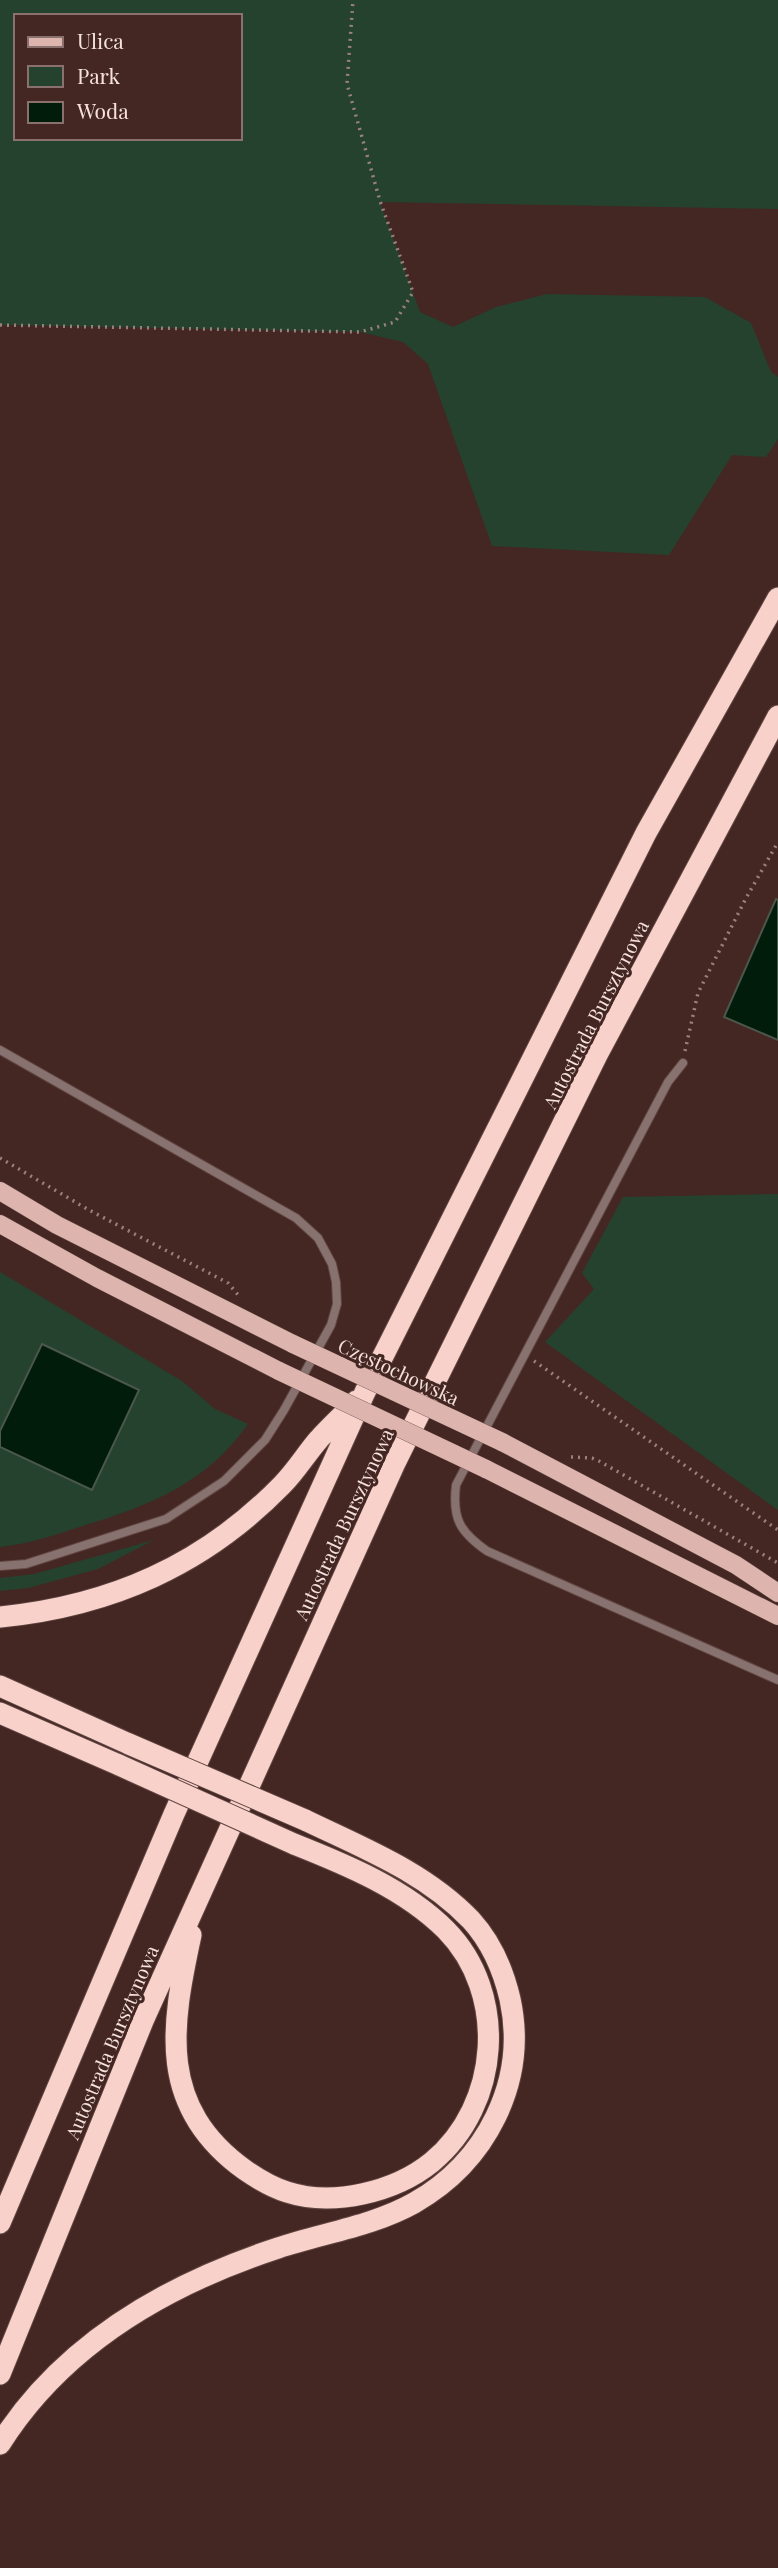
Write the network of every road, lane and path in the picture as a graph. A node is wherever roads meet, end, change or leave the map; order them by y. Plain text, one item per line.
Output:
1 (353, 0) edge
2 (0, 325) edge
3 (778, 598) edge
4 (778, 716) edge
5 (778, 842) edge
6 (0, 1050) edge
7 (683, 1063) joint
8 (0, 1158) edge
9 (0, 1191) edge
10 (0, 1224) edge
11 (246, 1303) dead end
12 (524, 1354) junction
13 (365, 1392) junction
14 (561, 1455) dead end
15 (778, 1530) edge
16 (778, 1563) edge
17 (0, 1566) edge
18 (778, 1593) edge
19 (778, 1616) edge
20 (0, 1617) edge
21 (778, 1680) edge
22 (0, 1686) edge
23 (0, 1713) edge
24 (199, 1895) junction
25 (0, 2222) edge
26 (0, 2374) edge
27 (0, 2444) edge

1 - 2 path
3 - 13 highway, Autostrada Bursztynowa
4 - 24 highway, Autostrada Bursztynowa
5 - 7 path
6 - 17 lane
7 - 12 lane
8 - 11 path
9 - 18 main road, Częstochowska, bridge
10 - 19 main road, bridge
12 - 15 path
12 - 21 lane
13 - 20 highway
13 - 25 highway, Autostrada Bursztynowa
14 - 16 path
22 - 27 highway, bridge
23 - 24 highway, bridge
24 - 26 highway, Autostrada Bursztynowa

